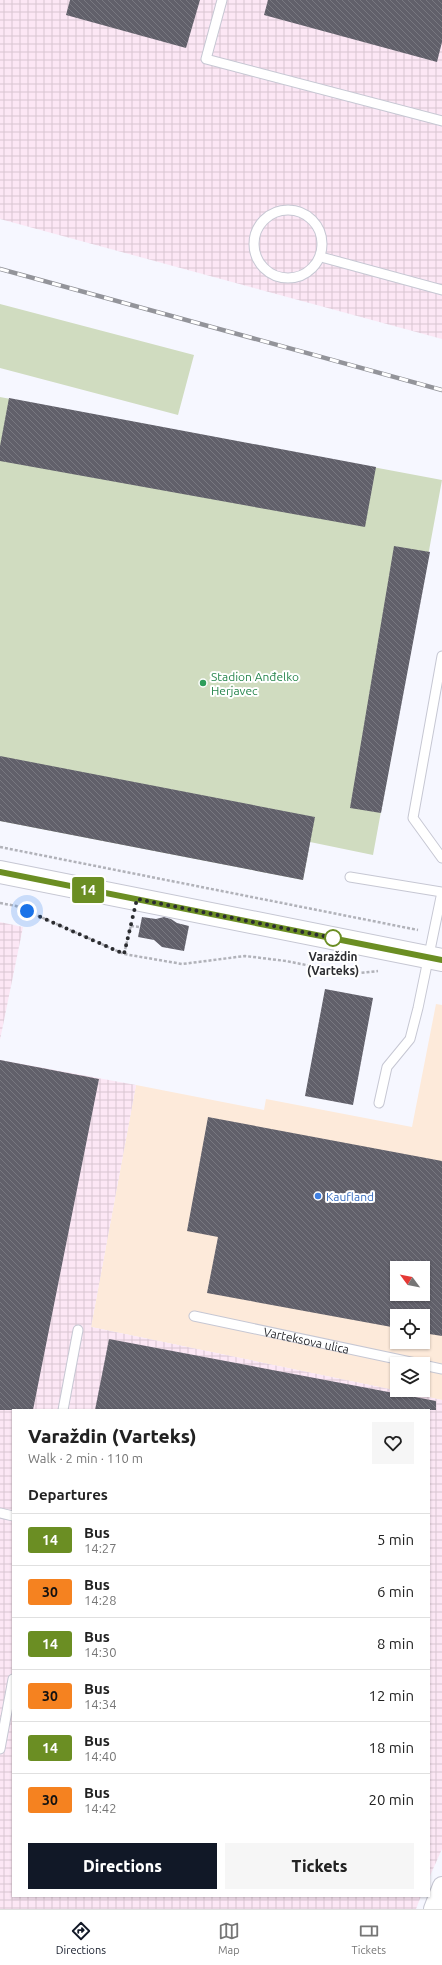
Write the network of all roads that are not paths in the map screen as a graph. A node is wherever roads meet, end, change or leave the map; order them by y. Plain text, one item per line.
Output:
1 (222, 0) edge
2 (442, 121) edge
3 (321, 257) junction
4 (442, 290) edge
5 (442, 656) edge
6 (442, 858) edge
7 (0, 872) edge
8 (350, 877) dead end
9 (442, 891) edge
10 (435, 958) edge
11 (379, 1103) dead end
12 (194, 1316) dead end
13 (78, 1330) dead end
14 (390, 1358) edge
15 (430, 1366) edge
16 (442, 1369) edge
17 (63, 1409) edge
18 (0, 1514) edge
19 (12, 1516) edge
20 (12, 1684) edge
21 (0, 1749) edge
22 (442, 1886) edge
23 (432, 1909) edge

1 - 2 lane
3 - 3 lane
3 - 4 lane
5 - 6 lane
7 - 10 main road
8 - 9 lane
9 - 10 lane
10 - 11 lane
12 - 14 lane, Varteksova ulica
13 - 17 lane
15 - 16 lane
18 - 19 lane
20 - 21 lane
22 - 23 street

